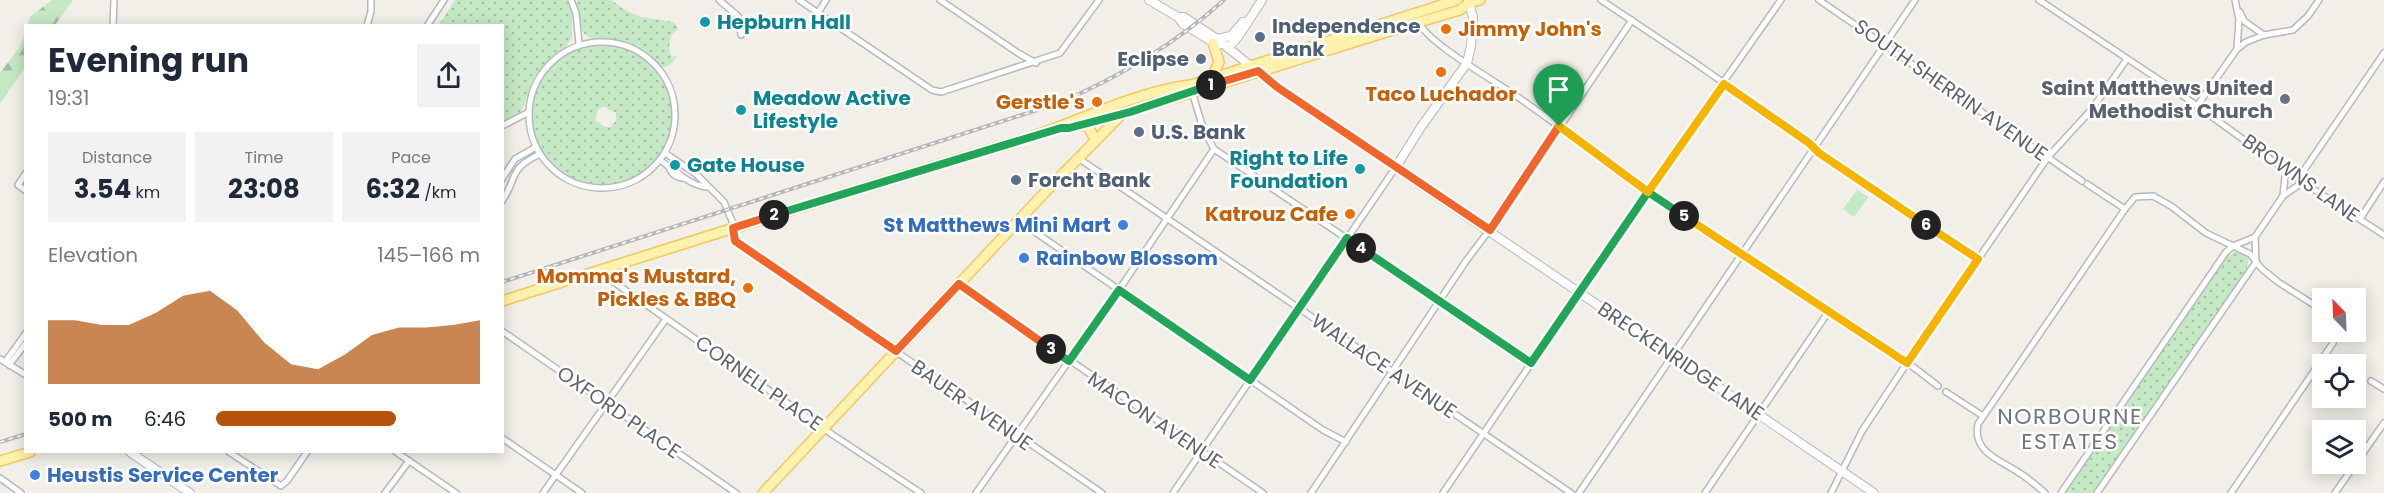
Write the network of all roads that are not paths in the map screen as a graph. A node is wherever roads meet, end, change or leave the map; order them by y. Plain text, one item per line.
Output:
1 (114, 0) edge
2 (371, 0) edge
3 (444, 0) edge
4 (571, 0) edge
5 (719, 0) edge
6 (799, 0) edge
7 (826, 0) edge
8 (940, 0) edge
9 (1099, 0) edge
10 (1149, 0) edge
11 (1262, 0) edge
12 (1480, 0) edge
13 (1601, 0) edge
14 (1781, 0) edge
15 (1819, 0) edge
16 (1915, 0) edge
17 (2039, 0) edge
18 (2235, 0) edge
19 (2319, 0) edge
20 (1463, 1) edge
21 (2237, 7) junction
22 (1253, 12) junction
23 (818, 13) junction
24 (1632, 20) junction
25 (1419, 22) junction
26 (113, 24) edge
27 (368, 24) edge
28 (428, 24) edge
29 (741, 35) dead end
30 (2264, 35) junction
31 (1215, 41) junction
32 (579, 44) junction
33 (1884, 44) junction
34 (1226, 47) junction
35 (2237, 49) junction
36 (2384, 52) edge
37 (1018, 53) junction
38 (2127, 59) junction
39 (1036, 63) junction
40 (1467, 63) junction
41 (1255, 68) junction
42 (1015, 69) junction
43 (1212, 78) junction
44 (1724, 84) junction
45 (1191, 88) junction
46 (2197, 106) junction
47 (529, 112) junction
48 (1122, 114) junction
49 (1111, 117) junction
50 (1081, 124) junction
51 (504, 125) edge
52 (1559, 126) junction
53 (1061, 128) junction
54 (1093, 136) junction
55 (536, 147) junction
56 (1814, 148) junction
57 (1214, 149) junction
58 (540, 154) junction
59 (667, 154) junction
60 (2048, 157) junction
61 (1078, 158) junction
62 (660, 159) junction
63 (1396, 167) junction
64 (2289, 172) junction
65 (24, 175) edge
66 (504, 176) edge
67 (2300, 181) junction
68 (2384, 182) edge
69 (707, 187) junction
70 (24, 189) edge
71 (1648, 192) junction
72 (2283, 196) junction
73 (504, 197) edge
74 (2125, 208) junction
75 (1167, 219) junction
76 (2360, 219) junction
77 (1019, 221) junction
78 (733, 228) junction
79 (1490, 230) junction
80 (2384, 235) edge
81 (2254, 237) junction
82 (1347, 238) junction
83 (2233, 246) junction
84 (1741, 253) junction
85 (1978, 259) junction
86 (2256, 262) junction
87 (598, 271) junction
88 (959, 284) junction
89 (1119, 290) junction
90 (1580, 292) junction
91 (504, 300) edge
92 (1440, 301) junction
93 (2312, 304) edge
94 (1299, 309) junction
95 (1829, 311) junction
96 (666, 319) junction
97 (504, 332) edge
98 (24, 336) edge
99 (2333, 342) edge
100 (24, 345) edge
101 (896, 351) junction
102 (1671, 355) junction
103 (1069, 361) junction
104 (5, 362) edge
105 (1531, 363) junction
106 (1907, 363) junction
107 (1393, 372) junction
108 (24, 374) edge
109 (1250, 380) junction
110 (2371, 381) dead end
111 (1938, 386) dead end
112 (2384, 389) edge
113 (1946, 392) dead end
114 (606, 403) junction
115 (1758, 414) junction
116 (1983, 416) junction
117 (2384, 423) edge
118 (824, 429) junction
119 (1484, 434) junction
120 (1017, 435) junction
121 (504, 439) edge
122 (1346, 442) junction
123 (1201, 452) junction
124 (27, 453) edge
125 (131, 453) edge
126 (232, 453) edge
127 (306, 453) edge
128 (398, 453) edge
129 (409, 460) junction
130 (0, 461) edge
131 (1842, 471) junction
132 (556, 475) junction
133 (0, 478) edge
134 (21, 493) edge
135 (190, 493) edge
136 (385, 493) edge
137 (456, 493) edge
138 (543, 493) edge
139 (582, 493) edge
140 (736, 493) edge
141 (763, 493) edge
142 (921, 493) edge
143 (976, 493) edge
144 (1102, 493) edge
145 (1173, 493) edge
146 (1263, 493) edge
147 (1311, 493) edge
148 (1443, 493) edge
149 (1571, 493) edge
150 (1579, 493) edge
151 (1705, 493) edge
152 (1831, 493) edge
153 (1874, 493) edge
154 (2045, 493) edge
155 (2061, 493) edge
156 (2097, 493) edge
157 (2231, 493) edge
158 (2335, 493) edge

1 - 26 street
2 - 27 street
3 - 28 street
4 - 32 street
5 - 29 street
6 - 23 street
7 - 23 street
8 - 37 street
9 - 39 street
10 - 31 main road
11 - 22 main road
12 - 20 main road
13 - 24 street
14 - 44 street
15 - 33 street, SOUTH SHERRIN AVENUE
16 - 33 street
17 - 38 street, BROWNS LANE
18 - 21 street
19 - 30 street
20 - 25 main road
20 - 40 main road
20 - 41 main road
21 - 30 street
21 - 35 street
22 - 31 main road
22 - 34 main road
23 - 42 street
24 - 44 street
24 - 52 street
25 - 40 street
25 - 41 main road
30 - 35 street
31 - 34 main road
31 - 43 main road
32 - 47 street
32 - 59 street
33 - 56 street
33 - 60 street, SOUTH SHERRIN AVENUE
34 - 41 main road, BRECKENRIDGE LANE
35 - 46 street
36 - 67 street
37 - 39 street
37 - 42 street
38 - 46 street, BROWNS LANE
38 - 60 street
39 - 42 street
40 - 52 street
40 - 63 main road
41 - 43 main road
41 - 45 main road
41 - 63 main road, BRECKENRIDGE LANE
43 - 45 main road
44 - 56 street
44 - 71 street
45 - 48 main road
45 - 49 main road
45 - 53 main road
45 - 57 street
46 - 64 street, BROWNS LANE
47 - 51 street
47 - 55 street
48 - 49 main road
48 - 61 main road
49 - 50 main road
49 - 54 main road
50 - 53 main road
50 - 54 main road
52 - 71 street
52 - 79 street
53 - 78 main road
54 - 61 main road
55 - 58 street
55 - 66 street
56 - 84 street
56 - 85 street
57 - 75 street
57 - 82 street
58 - 62 street
58 - 73 street
59 - 62 street
59 - 69 street, BAUER AVENUE
60 - 74 street, SOUTH SHERRIN AVENUE
60 - 85 street
61 - 75 street, WALLACE AVENUE
61 - 77 main road
62 - 69 street
63 - 79 main road, BRECKENRIDGE LANE
63 - 82 street
64 - 67 street, BROWNS LANE
64 - 72 street
65 - 70 street
67 - 72 street
67 - 76 street, BROWNS LANE
68 - 76 street
69 - 78 street, BAUER AVENUE
71 - 84 street
71 - 90 street
72 - 81 street
74 - 83 street
74 - 116 street
75 - 89 street
75 - 94 street, WALLACE AVENUE
76 - 80 street, BROWNS LANE
77 - 88 main road
77 - 89 street
78 - 87 main road
78 - 101 street, BAUER AVENUE
79 - 90 main road, BRECKENRIDGE LANE
79 - 92 street
81 - 83 street
81 - 86 street
82 - 92 street
82 - 94 street
83 - 86 street
83 - 155 street
84 - 95 street
84 - 102 street
85 - 106 street
86 - 93 street
86 - 156 street
87 - 91 main road
87 - 96 street, CORNELL PLACE
88 - 101 main road
88 - 103 street, MACON AVENUE
89 - 103 street
89 - 109 street
90 - 102 main road, BRECKENRIDGE LANE
90 - 105 street
92 - 105 street
92 - 107 street
94 - 107 street, WALLACE AVENUE
94 - 109 street
95 - 106 street
95 - 115 street
96 - 114 street
96 - 118 street, CORNELL PLACE
97 - 114 street, OXFORD PLACE
98 - 104 street
99 - 157 street
100 - 104 street
101 - 118 main road
101 - 120 street, BAUER AVENUE
102 - 115 main road, BRECKENRIDGE LANE
102 - 150 street
103 - 120 street
103 - 123 street, MACON AVENUE
104 - 108 street
105 - 119 street
106 - 111 street
106 - 131 street
107 - 119 street, WALLACE AVENUE
107 - 122 street
109 - 122 street
109 - 123 street
110 - 112 street
113 - 116 street
114 - 132 street
114 - 140 street, OXFORD PLACE
115 - 131 main road, BRECKENRIDGE LANE
115 - 151 street
116 - 154 street
117 - 158 street
118 - 141 main road
118 - 142 street, CORNELL PLACE
119 - 148 street
119 - 149 street, WALLACE AVENUE
120 - 143 street
120 - 144 street, BAUER AVENUE
121 - 132 street
122 - 147 street
123 - 145 street
123 - 146 street, MACON AVENUE
124 - 130 main road
125 - 135 main road
126 - 127 street
128 - 129 street
129 - 136 street
129 - 137 street
131 - 152 street
131 - 153 main road, BRECKENRIDGE LANE
132 - 138 street
132 - 139 street
133 - 134 street

